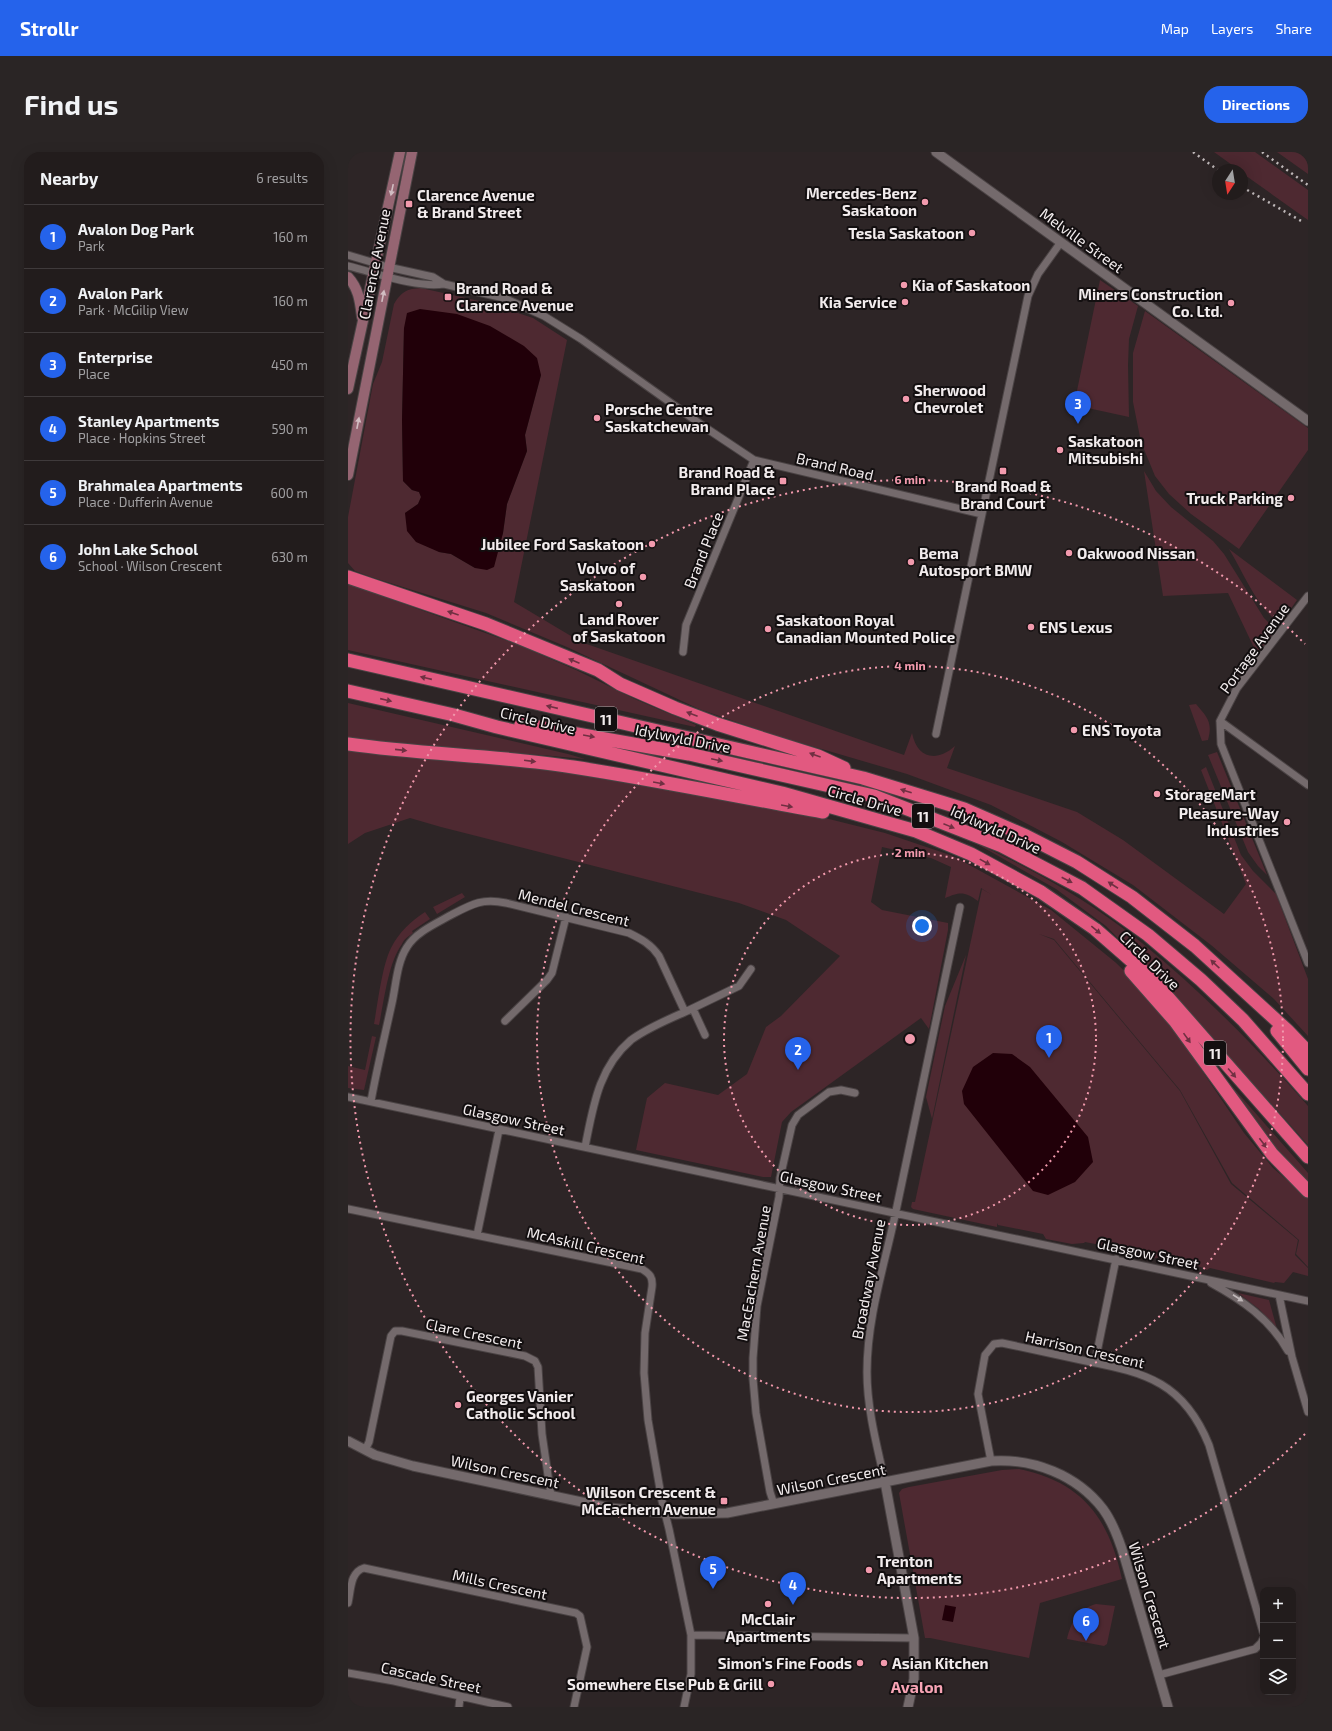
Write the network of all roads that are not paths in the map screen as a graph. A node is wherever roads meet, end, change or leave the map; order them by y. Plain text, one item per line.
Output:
1 (412, 152) edge
2 (936, 152) edge
3 (399, 154) edge
4 (1061, 242) junction
5 (348, 255) edge
6 (348, 266) edge
7 (375, 268) junction
8 (387, 272) junction
9 (348, 277) edge
10 (363, 324) junction
11 (348, 389) edge
12 (1308, 421) edge
13 (754, 460) junction
14 (348, 476) edge
15 (982, 514) junction
16 (350, 575) edge
17 (1308, 596) edge
18 (683, 652) dead end
19 (348, 660) edge
20 (348, 691) edge
21 (454, 715) junction
22 (1220, 721) junction
23 (936, 734) dead end
24 (348, 744) edge
25 (863, 778) junction
26 (1308, 785) edge
27 (884, 822) junction
28 (960, 907) dead end
29 (566, 917) junction
30 (1120, 952) junction
31 (1308, 963) edge
32 (751, 969) dead end
33 (1244, 991) junction
34 (693, 1009) junction
35 (685, 1012) junction
36 (505, 1021) dead end
37 (705, 1035) dead end
38 (1308, 1052) edge
39 (1308, 1069) edge
40 (855, 1093) dead end
41 (1308, 1094) edge
42 (348, 1097) edge
43 (371, 1101) junction
44 (499, 1130) junction
45 (585, 1147) junction
46 (1308, 1157) edge
47 (778, 1188) junction
48 (1308, 1191) edge
49 (348, 1208) edge
50 (896, 1212) junction
51 (477, 1235) junction
52 (1116, 1260) junction
53 (1204, 1279) junction
54 (1279, 1295) junction
55 (1308, 1301) edge
56 (1292, 1357) junction
57 (1095, 1362) junction
58 (1308, 1412) edge
59 (348, 1441) edge
60 (365, 1450) junction
61 (991, 1461) junction
62 (885, 1482) junction
63 (551, 1496) junction
64 (774, 1504) junction
65 (666, 1514) junction
66 (348, 1603) edge
67 (1260, 1623) edge
68 (691, 1635) junction
69 (914, 1638) junction
70 (1260, 1644) edge
71 (348, 1673) edge
72 (1159, 1675) junction
73 (460, 1697) junction
74 (458, 1707) edge
75 (508, 1707) edge
76 (574, 1707) edge
77 (684, 1707) edge
78 (908, 1707) edge
79 (1168, 1707) edge

1 - 8 main road, Clarence Avenue
2 - 4 street, Melville Street
3 -> 7 main road, Clarence Avenue
4 - 12 street, Melville Street
4 - 15 street
5 - 7 street
6 - 7 street
7 - 8 street, Brand Road
7 - 10 main road, Clarence Avenue
8 - 13 street, Brand Road
14 -> 8 main road, Clarence Avenue
9 - 10 main road
10 - 11 main road, Clarence Avenue
13 - 15 street, Brand Road
13 - 18 street, Brand Place
15 - 23 street
25 -> 16 highway
17 - 22 street, Portage Avenue
25 -> 19 highway, Circle Drive / 11
20 -> 21 highway, Circle Drive / 11
21 - 27 highway, Circle Drive / 11
21 -> 41 highway, Idylwyld Drive / 11
22 - 26 street
22 - 31 street, Portage Avenue
24 -> 27 highway
33 -> 25 highway, Circle Drive / 11
27 -> 30 highway, Circle Drive / 11
28 - 50 street, Broadway Avenue
29 - 35 street, Mendel Crescent
29 - 36 street
29 - 43 street, Mendel Crescent
30 -> 46 highway, Circle Drive / 11
30 -> 48 highway
32 - 34 street
33 - 38 highway, Circle Drive / 11
33 - 39 highway, 11
34 - 35 street
34 - 37 street
35 - 45 street
40 - 47 street, MacEachern Avenue
42 - 43 street, Glasgow Street
43 - 44 street, Glasgow Street
44 - 45 street, Glasgow Street
44 - 51 street
45 - 47 street, Glasgow Street
47 - 50 street, Glasgow Street
47 - 64 street, MacEachern Avenue
49 - 51 street, McAskill Crescent
50 - 52 street, Glasgow Street
50 - 62 street, Broadway Avenue
51 - 65 street, McAskill Crescent
52 - 53 street, Glasgow Street
52 - 57 street
53 - 54 street, Glasgow Street
53 -> 56 street
54 - 55 street, Glasgow Street
54 - 56 street
56 - 58 street
57 - 61 street, Harrison Crescent
57 - 67 street, Harrison Crescent
59 - 60 street, Wilson Crescent
60 - 63 street, Wilson Crescent
60 - 63 street, Clare Crescent
61 - 62 street, Wilson Crescent
61 - 72 street, Wilson Crescent
62 - 64 street, Wilson Crescent
62 - 69 street, Broadway Avenue
63 - 65 street, Wilson Crescent
64 - 65 street, Wilson Crescent
65 - 68 street
66 - 76 street, Mills Crescent
68 - 69 street
68 - 77 street
69 - 78 street, Broadway Avenue
70 - 72 street
71 - 73 street, Cascade Street
72 - 79 street, Wilson Crescent
73 - 74 street
73 - 75 street, Cascade Street

